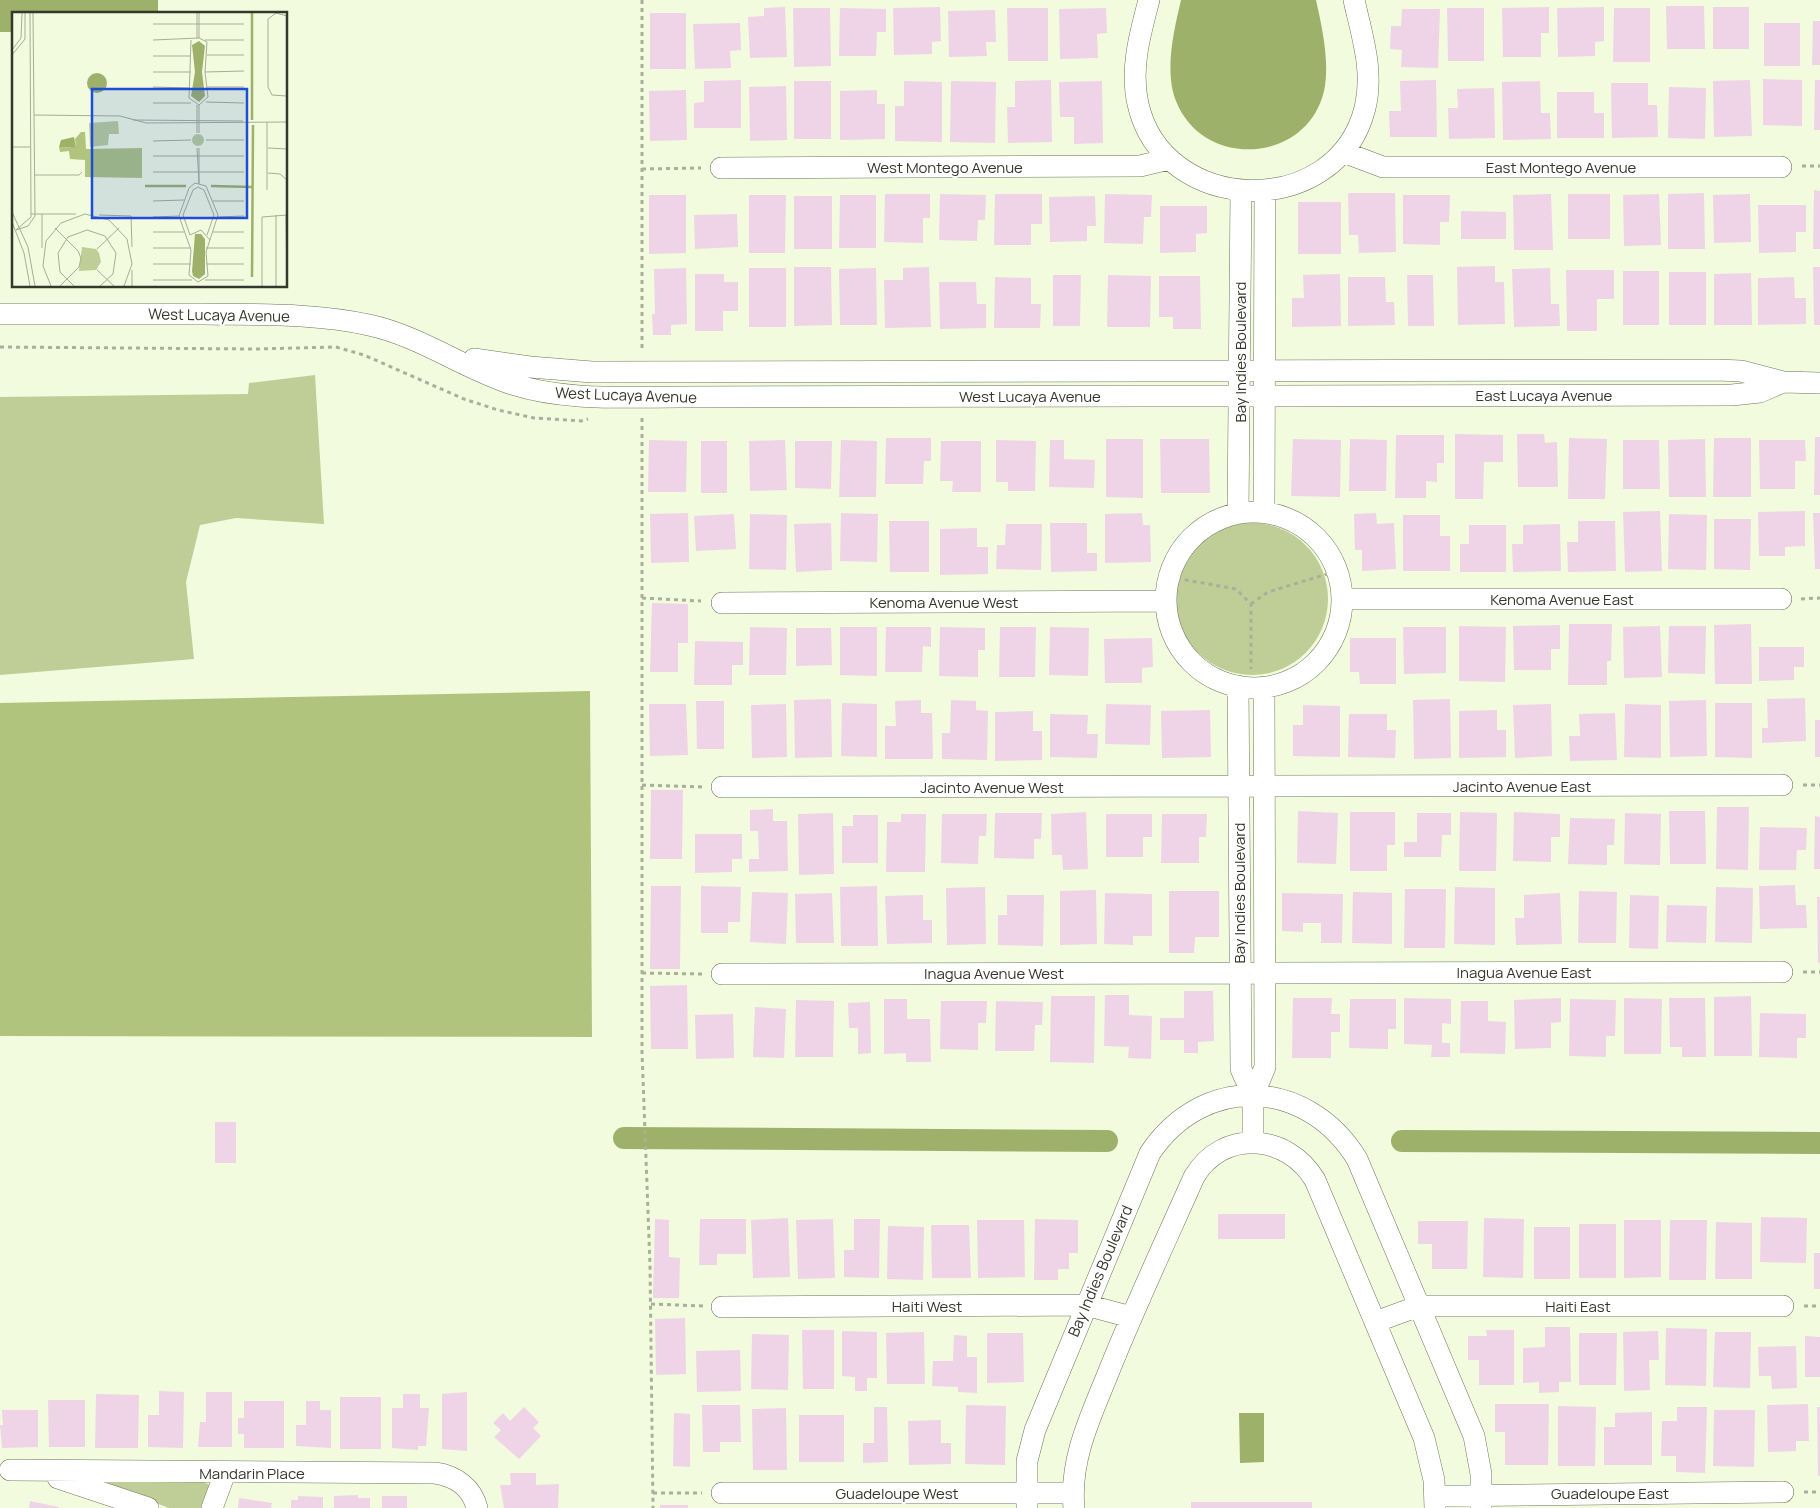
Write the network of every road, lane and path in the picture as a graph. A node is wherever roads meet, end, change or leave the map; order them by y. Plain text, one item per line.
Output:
1 (642, 0) edge
2 (1150, 0) edge
3 (1354, 0) edge
4 (1343, 152) junction
5 (1169, 159) junction
6 (1781, 166) dead end
7 (721, 168) joint
8 (642, 169) junction
9 (1241, 191) junction
10 (1265, 191) junction
11 (0, 314) edge
12 (0, 347) edge
13 (444, 354) junction
14 (642, 360) dead end
15 (1424, 371) junction
16 (1596, 371) junction
17 (615, 372) junction
18 (828, 372) junction
19 (1039, 372) junction
20 (1241, 372) junction
21 (1265, 372) junction
22 (1783, 382) junction
23 (1820, 384) edge
24 (1425, 395) junction
25 (1596, 395) junction
26 (1039, 396) junction
27 (1241, 396) junction
28 (1265, 396) junction
29 (614, 397) junction
30 (829, 397) junction
31 (642, 408) dead end
32 (589, 418) dead end
33 (1264, 512) junction
34 (1238, 513) junction
35 (1337, 571) junction
36 (1169, 577) junction
37 (642, 598) junction
38 (1342, 599) junction
39 (1781, 599) dead end
40 (1166, 601) junction
41 (722, 603) joint
42 (1251, 604) junction
43 (1251, 687) junction
44 (642, 785) junction
45 (1782, 785) dead end
46 (722, 787) joint
47 (1240, 788) junction
48 (1263, 788) junction
49 (1239, 972) junction
50 (1782, 972) dead end
51 (642, 973) junction
52 (1265, 973) junction
53 (722, 974) joint
54 (1253, 1096) junction
55 (1253, 1143) junction
56 (651, 1304) junction
57 (1086, 1305) junction
58 (1418, 1306) junction
59 (1783, 1306) dead end
60 (722, 1307) joint
61 (1131, 1317) junction
62 (1375, 1322) junction
63 (5, 1470) edge
64 (225, 1474) junction
65 (1783, 1492) dead end
66 (653, 1493) junction
67 (722, 1494) joint
68 (1027, 1500) edge
69 (1073, 1501) edge
70 (1482, 1501) edge
71 (1435, 1502) edge
72 (148, 1508) edge
73 (212, 1508) edge
74 (478, 1508) edge
75 (653, 1508) edge

1 - 8 path
2 - 5 street
3 - 4 street
4 - 6 street, East Montego Avenue
4 - 10 street
5 - 7 street, West Montego Avenue
5 - 9 street
7 - 8 path
8 - 14 path
9 - 10 street
9 - 20 street, Bay Indies Boulevard
10 - 21 street, Bay Indies Boulevard
11 - 13 street, West Lucaya Avenue
12 - 32 path
13 - 17 street
13 - 29 street, West Lucaya Avenue
15 - 16 street
15 - 21 street
15 - 24 street
16 - 22 street
16 - 25 street
17 - 18 street
17 - 29 street
18 - 19 street
18 - 30 street
19 - 20 street
19 - 26 street
20 - 21 street
20 - 27 street, Bay Indies Boulevard
21 - 28 street, Bay Indies Boulevard
22 - 23 street, East Lucaya Avenue
22 - 25 street, East Lucaya Avenue
24 - 25 street, East Lucaya Avenue
24 - 28 street, East Lucaya Avenue
26 - 27 street, West Lucaya Avenue
26 - 30 street, West Lucaya Avenue
27 - 28 street, West Lucaya Avenue
27 - 34 street, Bay Indies Boulevard
28 - 33 street, Bay Indies Boulevard
29 - 30 street, West Lucaya Avenue
31 - 37 path
33 - 34 street
33 - 35 street
34 - 36 street
35 - 38 street
35 - 42 path
36 - 40 street
36 - 42 path
37 - 41 path
37 - 44 path
38 - 39 street, Kenoma Avenue East
38 - 43 street
40 - 41 street, Kenoma Avenue West
40 - 43 street
42 - 43 path
43 - 47 street, Bay Indies Boulevard
43 - 48 street, Bay Indies Boulevard
44 - 46 path
44 - 51 path
45 - 48 street, Jacinto Avenue East
46 - 47 street, Jacinto Avenue West
47 - 48 street, Jacinto Avenue West
47 - 49 street, Bay Indies Boulevard
48 - 52 street, Bay Indies Boulevard
49 - 52 street, Inagua Avenue West
49 - 53 street, Inagua Avenue West
49 - 54 street, Bay Indies Boulevard
50 - 52 street, Inagua Avenue East
51 - 53 path
51 - 56 path
52 - 54 street, Bay Indies Boulevard
54 - 55 street, Bay Indies Boulevard
54 - 57 street, Bay Indies Boulevard
54 - 58 street, Bay Indies Boulevard
55 - 61 street
55 - 62 street
56 - 60 path
56 - 66 path
57 - 60 street, Haiti West
57 - 61 street, Haiti West
57 - 68 street, Bay Indies Boulevard
58 - 59 street, Haiti East
58 - 62 street, Haiti East
58 - 70 street, Bay Indies Boulevard
61 - 69 street
62 - 71 street
63 - 64 street, Mandarin Place
63 - 72 street
64 - 73 street
64 - 74 street, Mandarin Place
65 - 70 street, Guadeloupe East
66 - 67 path
66 - 75 path
67 - 68 street, Guadeloupe West
68 - 69 street, Guadeloupe West
70 - 71 street, Guadeloupe East

